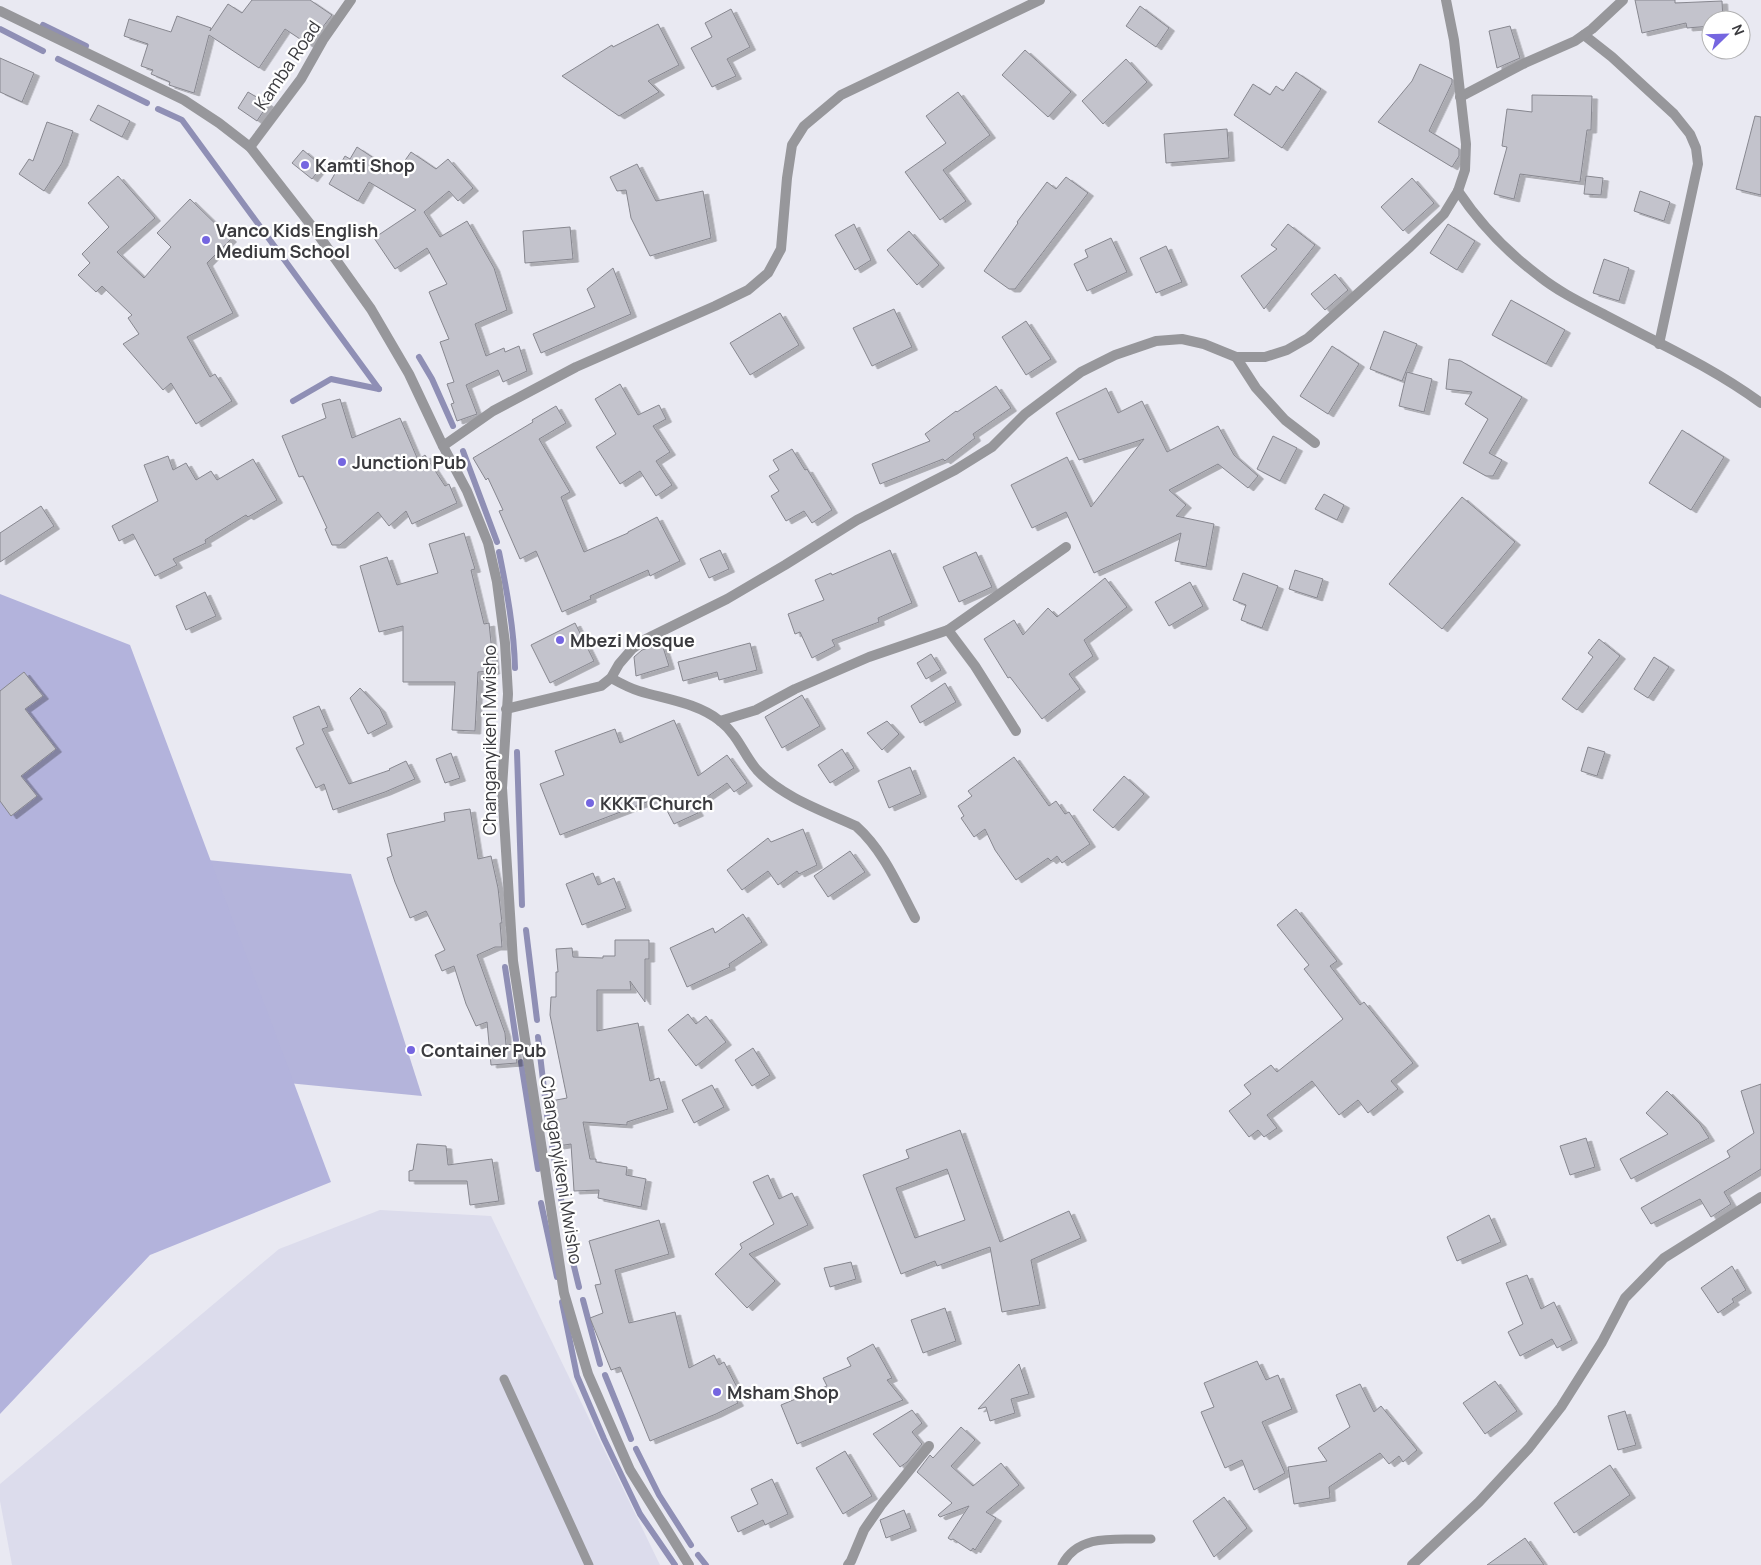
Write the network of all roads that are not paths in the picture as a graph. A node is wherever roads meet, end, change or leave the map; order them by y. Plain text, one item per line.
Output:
1 (351, 0) edge
2 (1040, 0) edge
3 (1446, 0) edge
4 (1623, 0) edge
5 (0, 11) edge
6 (1584, 35) junction
7 (1460, 97) junction
8 (250, 147) junction
9 (1458, 191) junction
10 (1659, 344) junction
11 (1236, 357) junction
12 (1761, 403) edge
13 (1316, 443) dead end
14 (443, 446) junction
15 (1066, 547) dead end
16 (948, 630) junction
17 (611, 678) junction
18 (506, 709) junction
19 (720, 721) junction
20 (1016, 731) dead end
21 (914, 918) dead end
22 (1761, 1197) edge
23 (504, 1379) dead end
24 (930, 1446) dead end
25 (1151, 1540) dead end
26 (589, 1565) edge
27 (689, 1565) edge
28 (848, 1565) edge
29 (1062, 1565) edge
30 (1412, 1565) edge

1 - 8 street, Kamba Road
2 - 14 street
3 - 7 street
4 - 6 street
5 - 8 street, Changanyikeni Mwisho
6 - 7 street
6 - 10 street
7 - 9 street
8 - 14 street, Changanyikeni Mwisho
9 - 10 street
9 - 11 street
10 - 12 street
11 - 13 street
11 - 17 street
14 - 18 street, Changanyikeni Mwisho
15 - 16 street
16 - 19 street
16 - 20 street
17 - 18 street
17 - 19 street
18 - 27 street, Changanyikeni Mwisho
19 - 21 street
22 - 30 street
23 - 26 lane
24 - 28 street
25 - 29 lane

